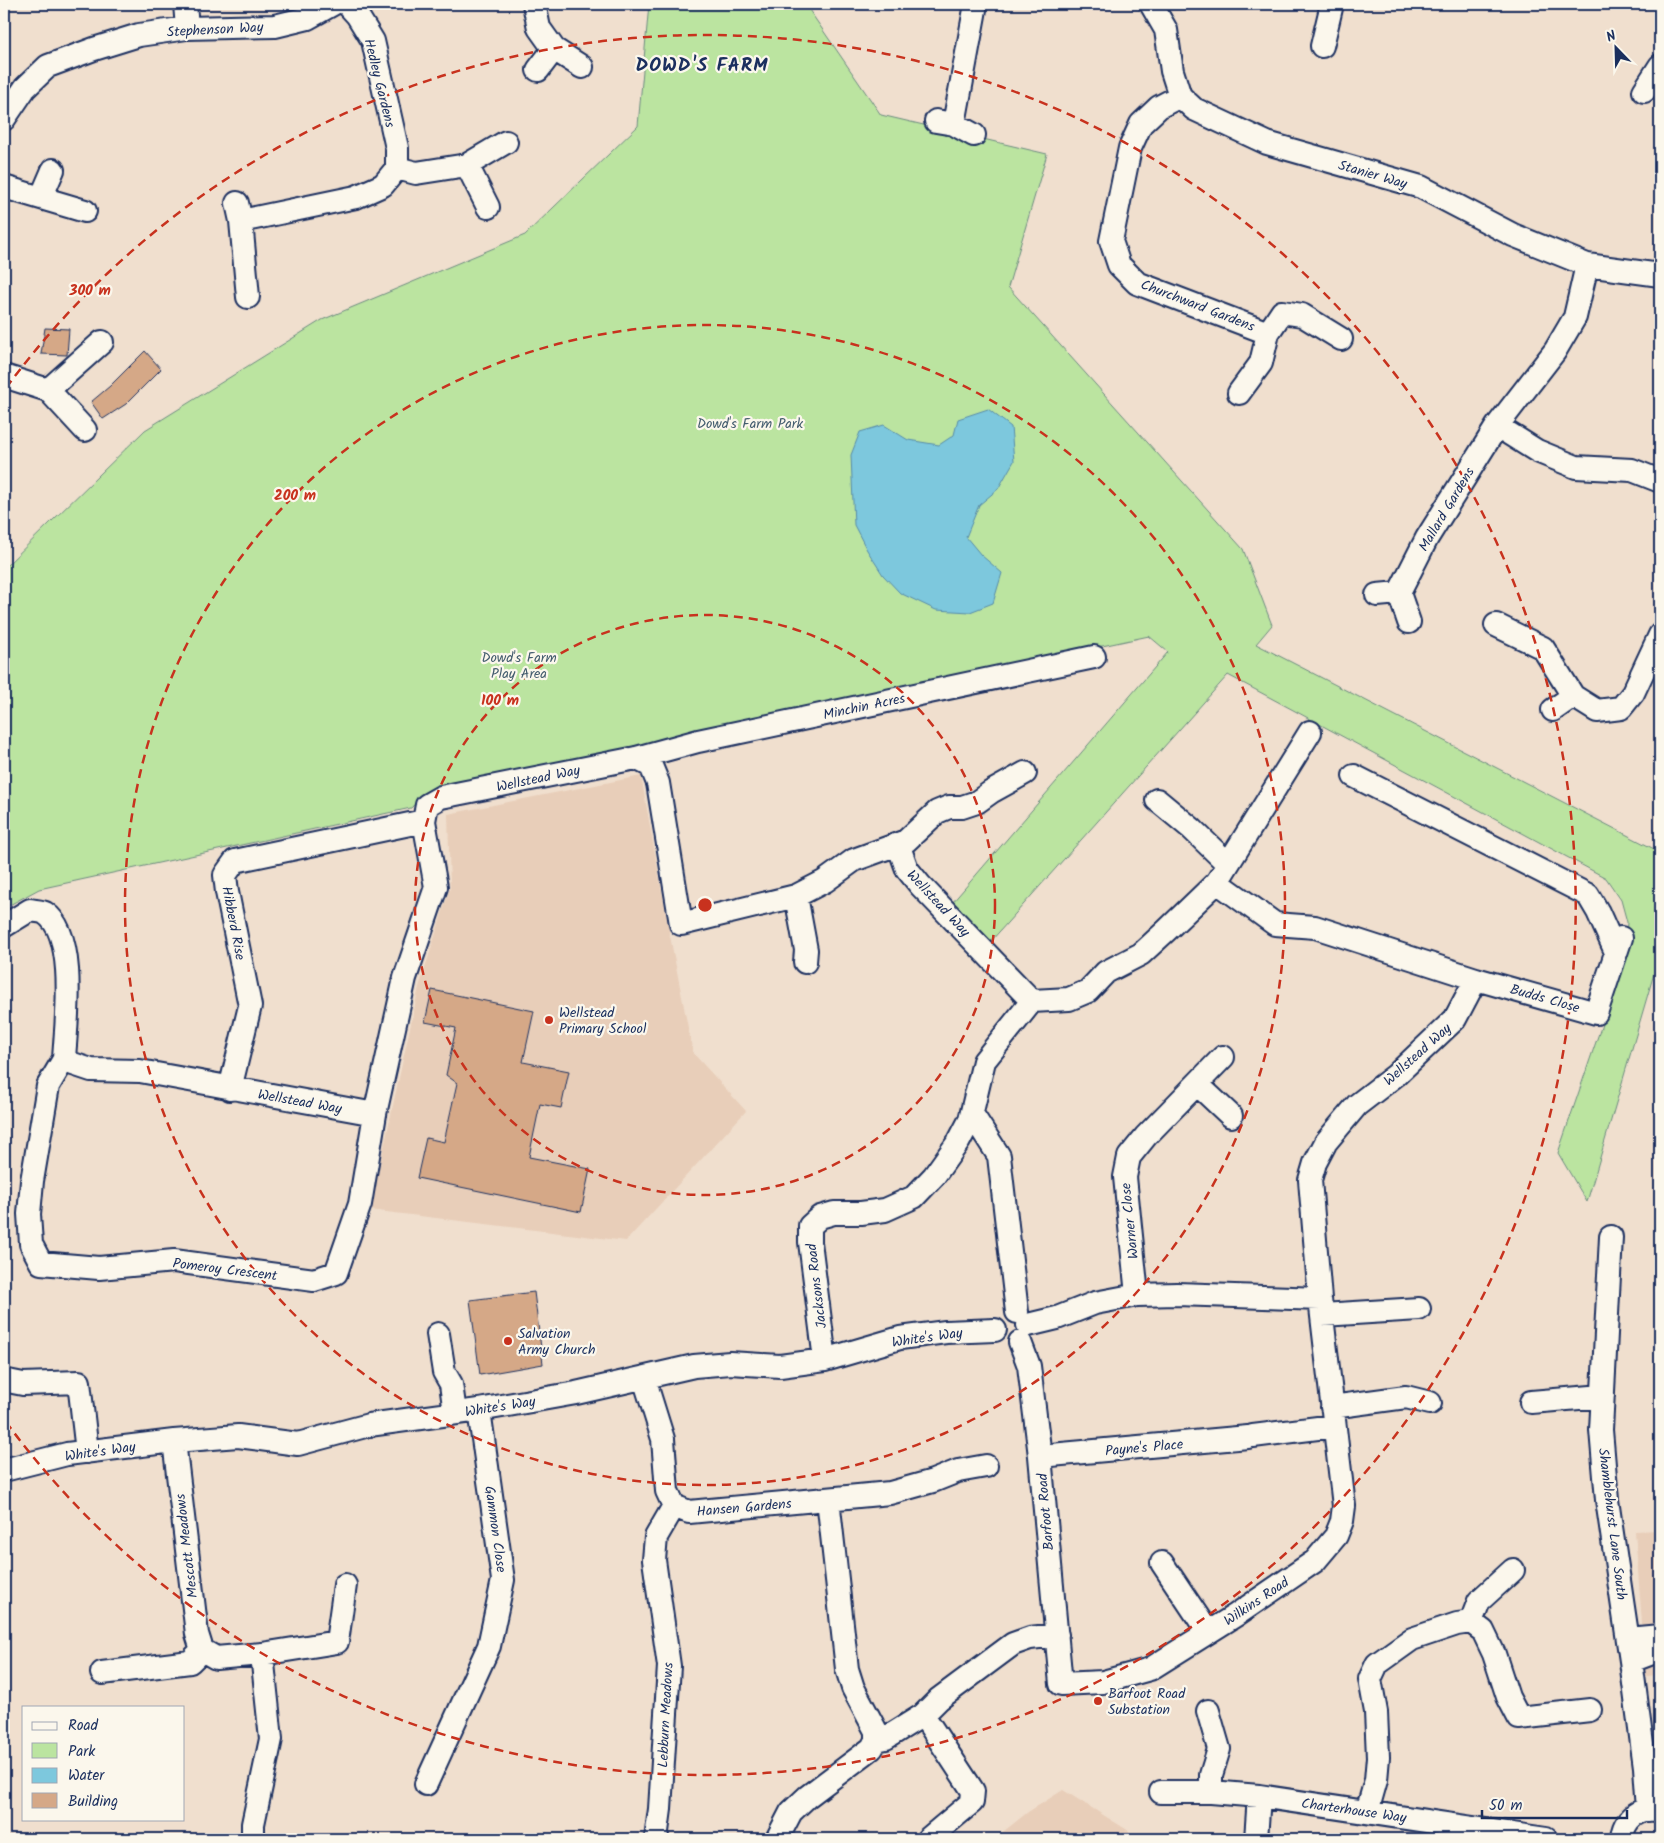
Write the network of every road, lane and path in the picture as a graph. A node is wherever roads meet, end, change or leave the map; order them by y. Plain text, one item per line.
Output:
1 (185, 4) edge
2 (333, 4) edge
3 (347, 4) edge
4 (534, 4) edge
5 (976, 4) edge
6 (1151, 4) edge
7 (1332, 4) edge
8 (187, 28) junction
9 (1322, 46) dead end
10 (554, 49) junction
11 (582, 66) dead end
12 (1660, 66) edge
13 (538, 70) dead end
14 (1644, 91) dead end
15 (1180, 96) junction
16 (4, 119) edge
17 (974, 134) dead end
18 (506, 142) dead end
19 (467, 165) junction
20 (397, 168) junction
21 (54, 170) dead end
22 (4, 187) edge
23 (41, 198) junction
24 (488, 207) dead end
25 (85, 211) dead end
26 (1587, 265) junction
27 (1660, 275) edge
28 (248, 297) dead end
29 (1268, 333) junction
30 (1341, 339) dead end
31 (102, 342) dead end
32 (4, 376) edge
33 (48, 390) junction
34 (1239, 393) dead end
35 (1498, 426) junction
36 (85, 430) dead end
37 (1660, 481) edge
38 (1409, 622) dead end
39 (1496, 625) dead end
40 (1660, 635) edge
41 (1094, 657) dead end
42 (1573, 696) junction
43 (1553, 710) dead end
44 (1310, 732) dead end
45 (636, 758) junction
46 (1025, 773) dead end
47 (1354, 776) dead end
48 (1157, 800) dead end
49 (424, 821) junction
50 (898, 844) junction
51 (1223, 873) junction
52 (796, 896) junction
53 (4, 926) edge
54 (805, 962) dead end
55 (1476, 979) junction
56 (1032, 1001) junction
57 (1223, 1057) dead end
58 (64, 1059) junction
59 (1197, 1084) junction
60 (230, 1088) junction
61 (375, 1114) junction
62 (972, 1114) junction
63 (1231, 1116) dead end
64 (1611, 1236) dead end
65 (1137, 1295) junction
66 (1321, 1307) junction
67 (1419, 1309) dead end
68 (1022, 1326) junction
69 (438, 1334) dead end
70 (825, 1360) junction
71 (644, 1378) junction
72 (8, 1381) dead end
73 (1603, 1396) junction
74 (1531, 1402) dead end
75 (1430, 1403) dead end
76 (480, 1410) junction
77 (455, 1413) junction
78 (1333, 1417) junction
79 (174, 1441) junction
80 (87, 1452) junction
81 (1040, 1456) junction
82 (986, 1466) dead end
83 (4, 1470) edge
84 (828, 1499) junction
85 (674, 1506) junction
86 (1162, 1563) dead end
87 (1513, 1570) dead end
88 (345, 1585) dead end
89 (1471, 1622) junction
90 (1208, 1632) junction
91 (1057, 1635) junction
92 (1660, 1636) edge
93 (1628, 1639) junction
94 (202, 1650) junction
95 (1660, 1650) edge
96 (262, 1654) junction
97 (1631, 1661) junction
98 (102, 1673) dead end
99 (1061, 1684) joint
100 (1590, 1710) dead end
101 (1208, 1711) dead end
102 (923, 1715) junction
103 (876, 1740) junction
104 (426, 1784) dead end
105 (1161, 1792) dead end
106 (1211, 1792) junction
107 (1259, 1796) junction
108 (1654, 1810) edge
109 (1367, 1812) junction
110 (253, 1839) edge
111 (656, 1839) edge
112 (777, 1839) edge
113 (928, 1839) edge
114 (1256, 1839) edge
115 (1546, 1839) edge
116 (1622, 1839) edge

1 - 8 street
2 - 8 street, Stephenson Way
3 - 20 street, Hedley Gardens
4 - 10 street
5 - 17 street
6 - 15 street
7 - 9 street
8 - 16 street, Stephenson Way
10 - 11 street
10 - 13 street
12 - 14 street
15 - 26 street, Stanier Way
15 - 29 street, Churchward Gardens
18 - 19 street
19 - 20 street
19 - 24 street
20 - 28 street
21 - 23 street
22 - 23 street
23 - 25 street
26 - 27 street, Stanier Way
26 - 35 street, Mallard Gardens
29 - 30 street, Churchward Gardens
29 - 34 street, Churchward Gardens
31 - 33 street
32 - 33 street
33 - 36 street
35 - 37 street
35 - 38 street, Mallard Gardens
39 - 42 street
40 - 42 street
41 - 45 street, Minchin Acres
42 - 43 street
44 - 51 street
45 - 49 street, Wellstead Way
45 - 52 street
46 - 50 street
47 - 55 street, Budds Close
48 - 51 street
49 - 60 street, Hibberd Rise
49 - 61 street
50 - 52 street
50 - 56 street, Wellstead Way
51 - 55 street
51 - 56 street
52 - 54 street
53 - 58 street
55 - 66 street, Wellstead Way
56 - 62 street, Jacksons Road
57 - 59 street, Warner Close
58 - 60 street, Wellstead Way
58 - 61 street, Pomeroy Crescent
59 - 63 street
59 - 65 street, Warner Close
60 - 61 street, Wellstead Way
62 - 68 street, Barfoot Road
62 - 70 street, Jacksons Road
64 - 73 street, Shamblehurst Lane South
65 - 66 street, White's Way
65 - 68 street, White's Way
66 - 67 street, White's Way
66 - 78 street, Wilkins Road
68 - 70 street, White's Way
68 - 81 street, Barfoot Road
69 - 77 street
70 - 71 street, White's Way
71 - 76 street, White's Way
71 - 85 street
72 - 80 street
73 - 74 street
73 - 93 street, Shamblehurst Lane South
75 - 78 street
76 - 77 street, White's Way
76 - 104 street, Gammon Close
77 - 79 street, White's Way
78 - 81 street, Payne's Place
78 - 90 street, Wilkins Road
79 - 80 street, White's Way
79 - 94 street, Mescott Meadows
80 - 83 street, White's Way
81 - 91 street, Barfoot Road
82 - 84 street, Hansen Gardens
84 - 85 street, Hansen Gardens
84 - 103 street
85 - 111 street, Lebburn Meadows
86 - 90 street
87 - 89 street
88 - 96 street
89 - 100 street
89 - 109 street
90 - 99 street, Wilkins Road
91 - 99 street, Barfoot Road
91 - 102 street
92 - 93 street
93 - 97 street, Shamblehurst Lane South
94 - 96 street
94 - 98 street
95 - 97 street
96 - 110 street
97 - 108 street, Shamblehurst Lane South
101 - 106 street
102 - 103 street
102 - 113 street
103 - 112 street
105 - 106 street, Charterhouse Way
106 - 107 street, Charterhouse Way
107 - 109 street, Charterhouse Way
107 - 114 street
108 - 116 street
109 - 115 street, Charterhouse Way

